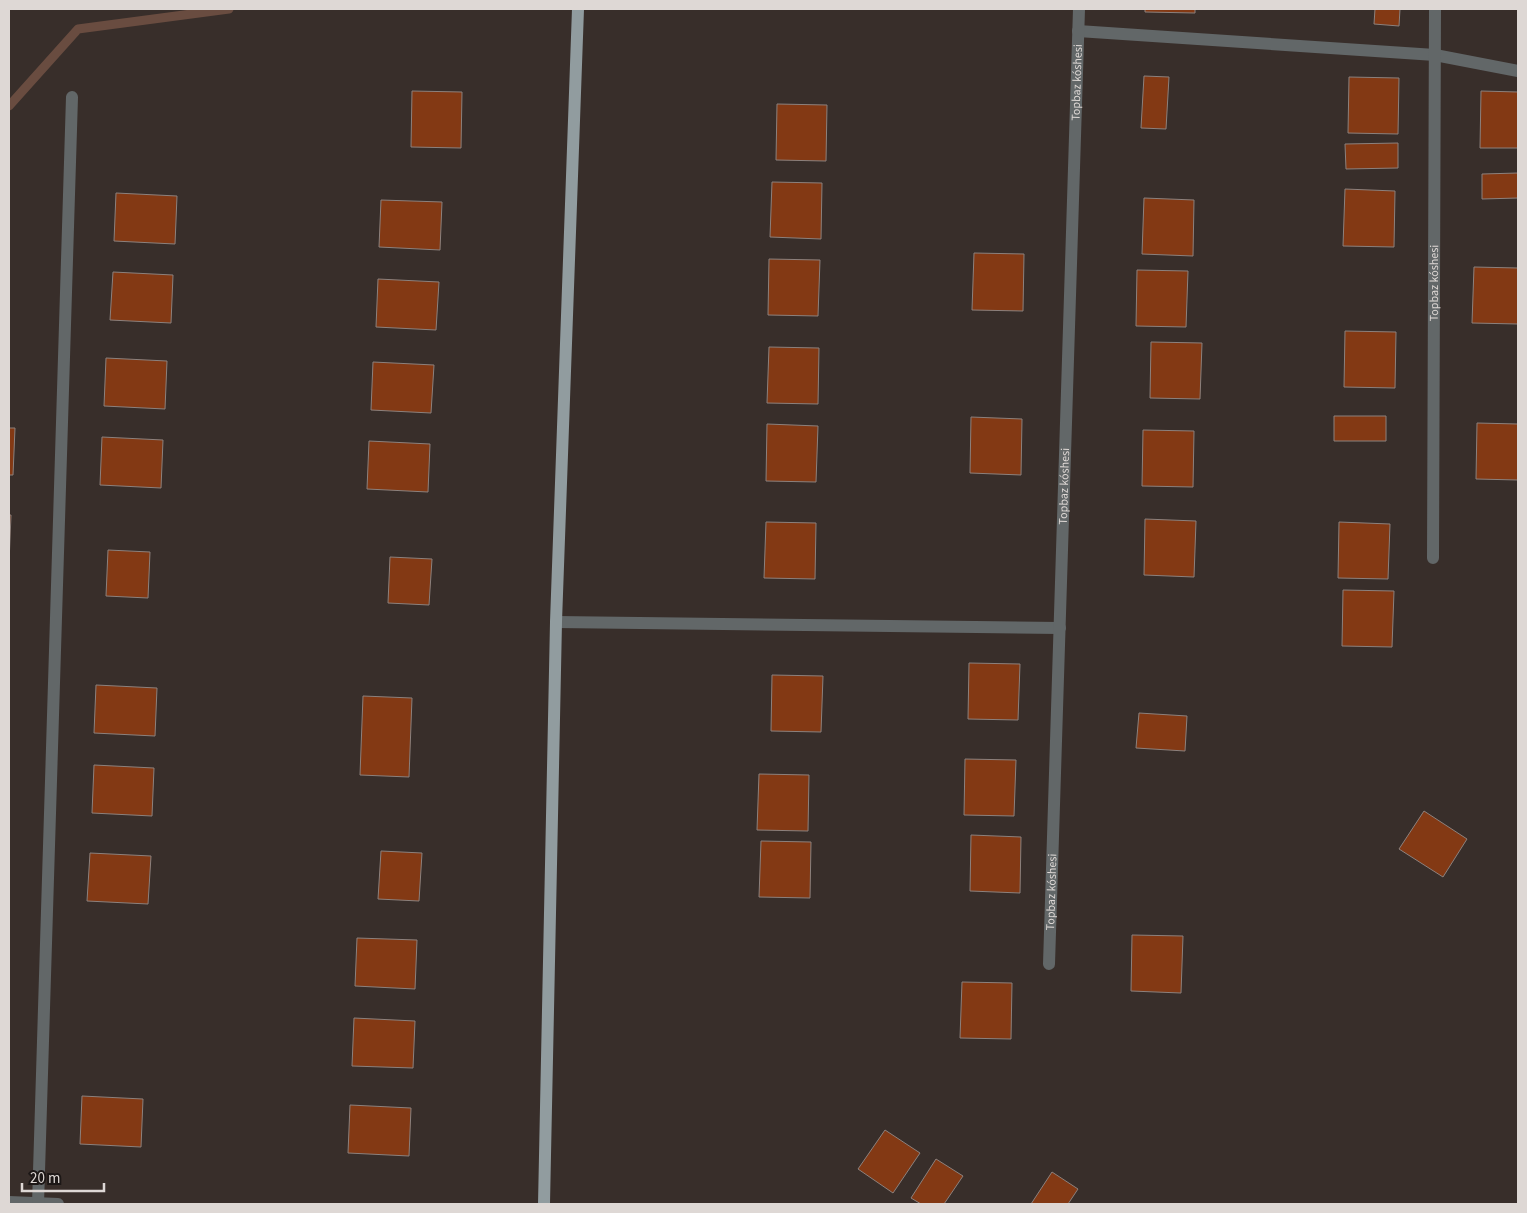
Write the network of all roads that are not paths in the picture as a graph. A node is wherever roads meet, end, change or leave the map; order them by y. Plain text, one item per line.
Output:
1 (578, 9) edge
2 (1079, 9) edge
3 (1435, 9) edge
4 (1078, 32) junction
5 (1435, 56) junction
6 (1518, 72) edge
7 (72, 97) dead end
8 (1433, 558) dead end
9 (556, 622) junction
10 (1060, 628) junction
11 (1049, 964) dead end
12 (9, 1202) edge
13 (38, 1204) edge
14 (58, 1204) edge
15 (544, 1204) edge

1 - 9 main road
2 - 4 street, Topbaz kóshesi
3 - 5 street, Topbaz kóshesi
4 - 5 street
4 - 10 street, Topbaz kóshesi
5 - 6 street
5 - 8 street, Topbaz kóshesi
7 - 13 street
9 - 10 street
9 - 15 main road
10 - 11 street, Topbaz kóshesi
12 - 13 street
13 - 14 street

